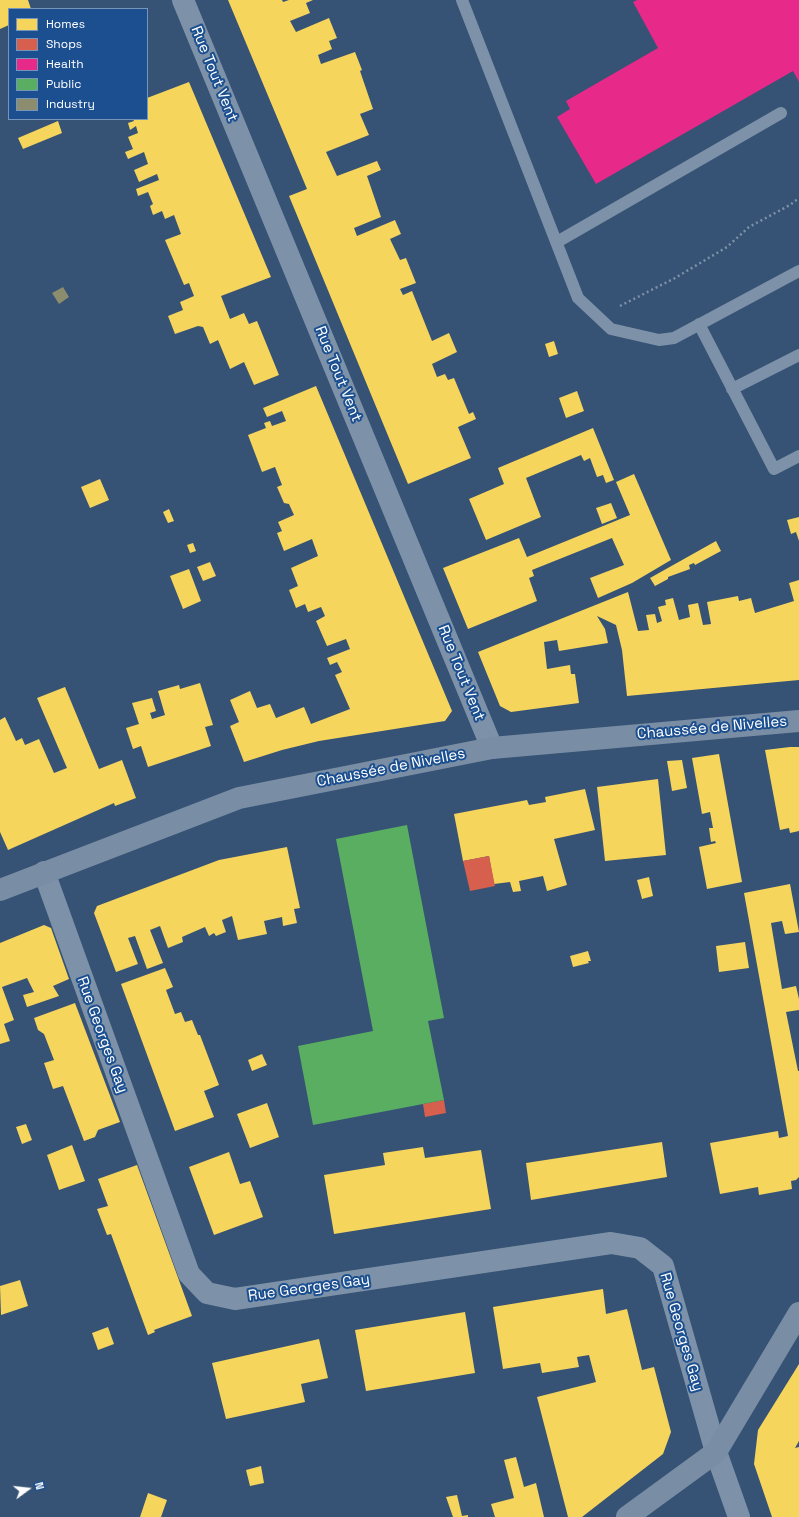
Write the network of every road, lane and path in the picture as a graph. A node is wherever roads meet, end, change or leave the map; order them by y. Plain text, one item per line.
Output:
1 (183, 0) edge
2 (463, 1) edge
3 (781, 113) dead end
4 (799, 198) edge
5 (557, 242) junction
6 (799, 271) edge
7 (598, 317) junction
8 (699, 324) junction
9 (799, 355) edge
10 (732, 389) junction
11 (799, 456) edge
12 (799, 721) edge
13 (492, 748) junction
14 (44, 872) junction
15 (0, 890) edge
16 (799, 1313) edge
17 (716, 1452) junction
18 (627, 1517) edge
19 (739, 1517) edge

1 - 13 street, Rue Tout Vent
2 - 5 lane
3 - 5 lane
4 - 7 path
5 - 7 lane
6 - 8 lane
7 - 8 lane
8 - 10 lane
9 - 10 lane
10 - 11 lane
12 - 13 main road, Chaussée de Nivelles
13 - 14 main road, Chaussée de Nivelles
14 - 15 main road, Chaussée de Nivelles
14 - 17 street, Rue Georges Gay
16 - 17 main road
17 - 18 main road
17 - 19 street, Rue Georges Gay

